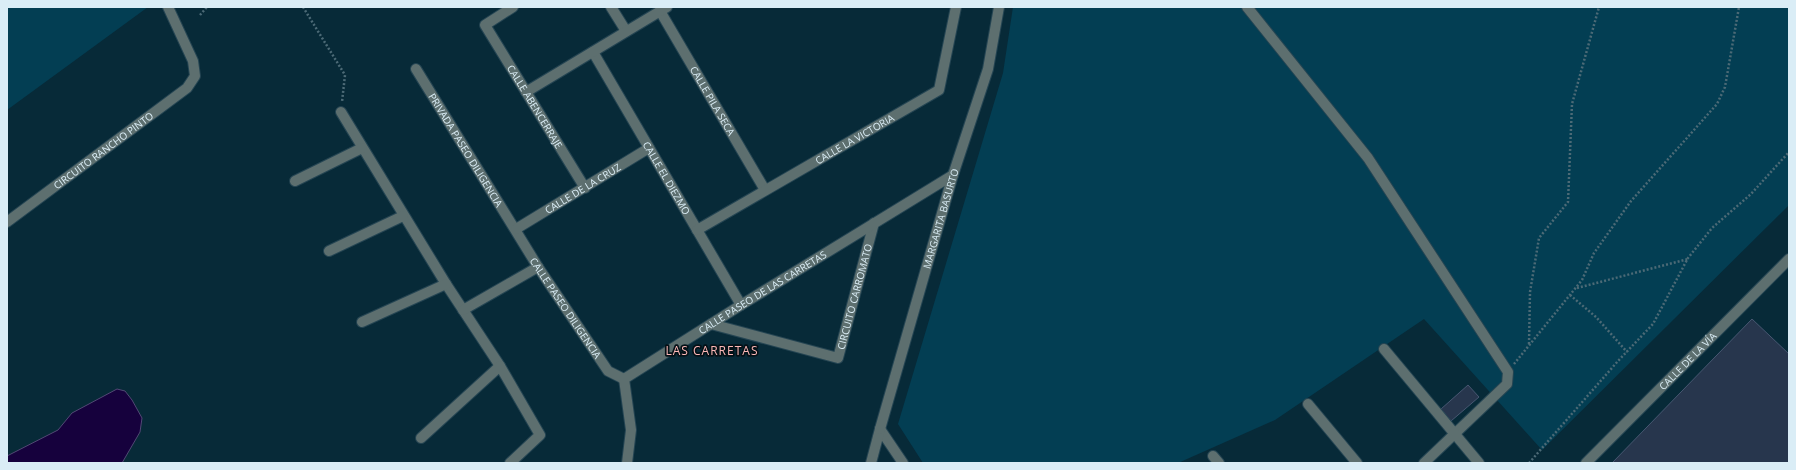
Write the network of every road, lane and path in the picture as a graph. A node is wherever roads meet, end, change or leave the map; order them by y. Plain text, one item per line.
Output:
1 (168, 7) edge
2 (207, 7) edge
3 (303, 7) edge
4 (611, 7) edge
5 (956, 7) edge
6 (998, 7) edge
7 (1247, 7) edge
8 (1599, 7) edge
9 (1739, 7) edge
10 (506, 9) edge
11 (664, 9) edge
12 (200, 15) dead end
13 (626, 31) junction
14 (593, 52) junction
15 (416, 69) dead end
16 (526, 92) junction
17 (341, 112) joint
18 (362, 148) junction
19 (649, 148) junction
20 (1789, 152) edge
21 (953, 175) junction
22 (295, 181) dead end
23 (585, 188) junction
24 (765, 190) junction
25 (403, 216) junction
26 (7, 222) edge
27 (874, 223) junction
28 (516, 229) junction
29 (697, 230) junction
30 (329, 251) dead end
31 (1688, 258) junction
32 (1789, 259) edge
33 (538, 267) junction
34 (446, 284) junction
35 (1575, 288) junction
36 (1570, 295) junction
37 (741, 305) junction
38 (463, 310) junction
39 (362, 322) dead end
40 (711, 324) junction
41 (1529, 345) junction
42 (1384, 349) dead end
43 (1626, 352) junction
44 (500, 366) junction
45 (1508, 372) junction
46 (624, 379) junction
47 (1308, 404) dead end
48 (880, 429) junction
49 (1454, 433) junction
50 (421, 438) dead end
51 (510, 463) edge
52 (627, 463) edge
53 (871, 463) edge
54 (903, 463) edge
55 (1358, 463) edge
56 (1424, 463) edge
57 (1479, 463) edge
58 (1530, 463) edge
59 (1586, 463) edge

1 - 26 street, CIRCUITO RANCHO PINTO
2 - 12 path
3 - 17 path
4 - 13 street
5 - 24 street, CALLE LA VICTORIA
6 - 21 street, MARGARITA BASURTO
7 - 45 street
8 - 41 path
9 - 35 path
10 - 16 street, CALLE ABENCERRAJE
11 - 13 street
11 - 24 street, CALLE PILA SECA
13 - 14 street
14 - 16 street
14 - 19 street, CALLE EL DIEZMO
15 - 28 street, PRIVADA PASEO DILIGENCIA
16 - 23 street, CALLE ABENCERRAJE
17 - 18 street
18 - 22 street
18 - 25 street
19 - 23 street, CALLE DE LA CRUZ
19 - 29 street, CALLE EL DIEZMO
20 - 31 path
21 - 27 street, CALLE PASEO DE LAS CARRETAS
21 - 48 street, MARGARITA BASURTO
23 - 28 street, CALLE DE LA CRUZ
24 - 29 street, CALLE LA VICTORIA
25 - 30 street
25 - 34 street
27 - 37 street, CALLE PASEO DE LAS CARRETAS
27 - 40 street, CIRCUITO CARROMATO
28 - 33 street, CALLE PASEO DILIGENCIA
29 - 37 street, CALLE EL DIEZMO
31 - 35 path
31 - 43 path
32 - 59 street, CALLE DE LA VÍA
33 - 38 street
33 - 46 street, CALLE PASEO DILIGENCIA
34 - 38 street
34 - 39 street
35 - 36 path
36 - 41 path
36 - 43 path
37 - 40 street, CALLE PASEO DE LAS CARRETAS
38 - 44 street
40 - 46 street, CALLE PASEO DE LAS CARRETAS
41 - 45 path
42 - 49 street
43 - 58 path
44 - 50 street
44 - 51 street
45 - 49 street
46 - 52 street
47 - 55 street
48 - 53 street, MARGARITA BASURTO
48 - 54 street
49 - 56 street
49 - 57 street

